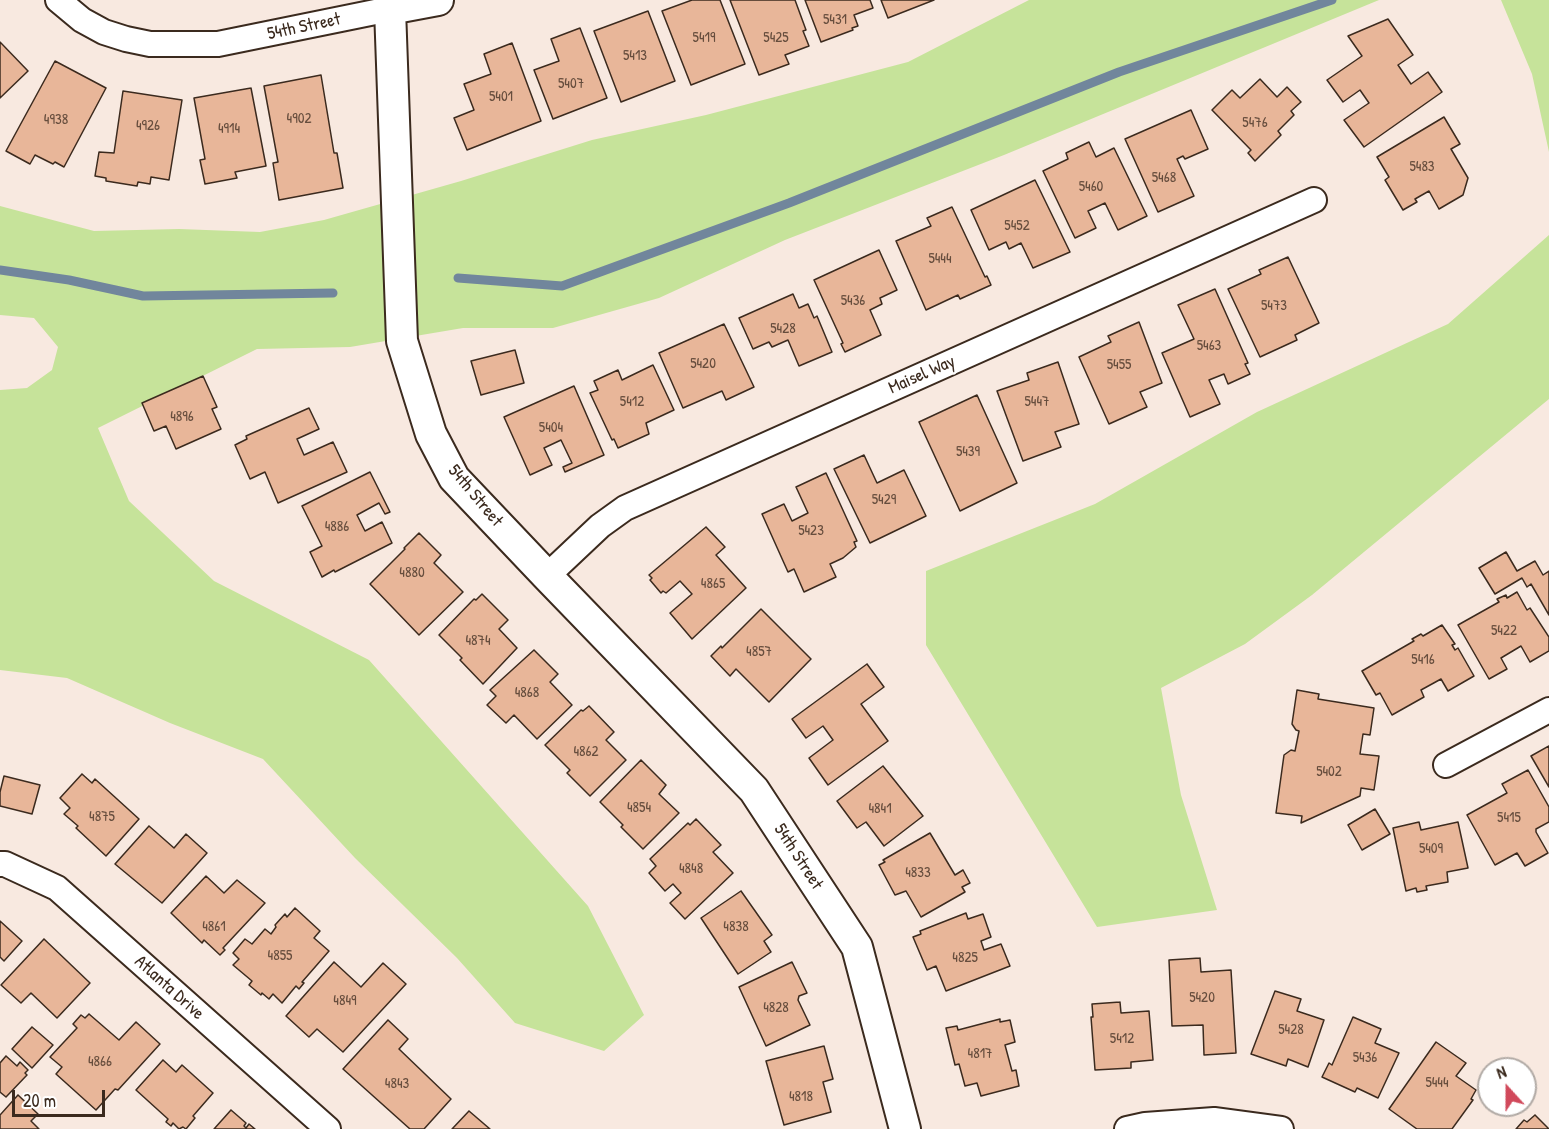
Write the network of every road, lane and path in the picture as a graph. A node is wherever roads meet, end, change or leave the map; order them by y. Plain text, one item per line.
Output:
1 (58, 0) edge
2 (438, 0) edge
3 (390, 4) edge
4 (1314, 200) dead end
5 (547, 576) junction
6 (1549, 710) edge
7 (1446, 765) dead end
8 (0, 864) edge
9 (328, 1129) edge
10 (905, 1129) edge
11 (1127, 1129) edge
12 (1281, 1129) edge

1 - 3 street, 54th Street
2 - 3 street
3 - 5 street, 54th Street
4 - 5 street, Maisel Way
5 - 10 street, 54th Street
6 - 7 street
8 - 9 street, Atlanta Drive
11 - 12 street

